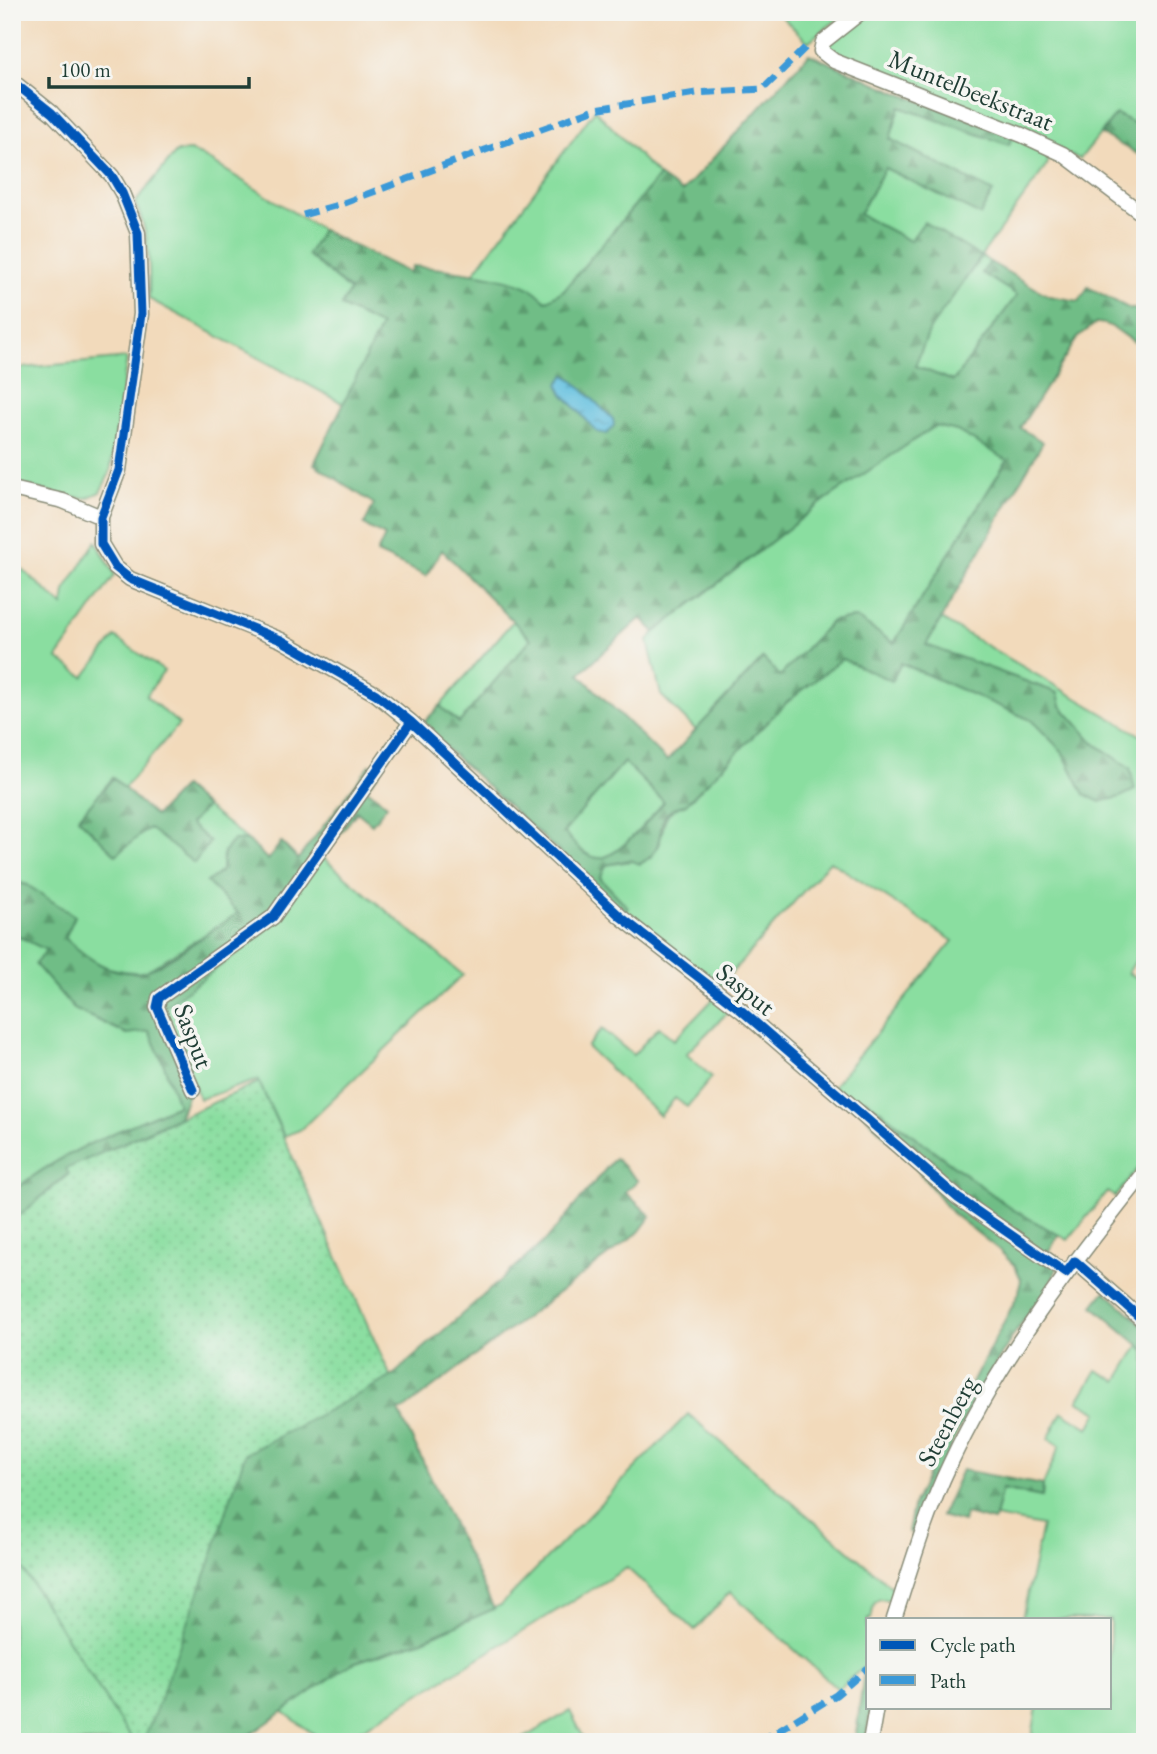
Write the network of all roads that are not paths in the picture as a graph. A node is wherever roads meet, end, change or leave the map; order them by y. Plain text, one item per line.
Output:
1 (861, 12) edge
2 (12, 81) edge
3 (1145, 216) edge
4 (12, 489) edge
5 (101, 517) junction
6 (411, 722) junction
7 (193, 1090) dead end
8 (1145, 1172) edge
9 (1071, 1267) junction
10 (1145, 1322) edge
11 (894, 1618) edge
12 (876, 1708) edge
13 (870, 1742) edge

1 - 3 street, Muntelbeekstraat
2 - 5 street
4 - 5 street
5 - 6 street, Sasput
6 - 7 street, Sasput
6 - 9 street, Sasput
8 - 9 street
9 - 10 street, Sasput
9 - 11 street, Steenberg
12 - 13 street

